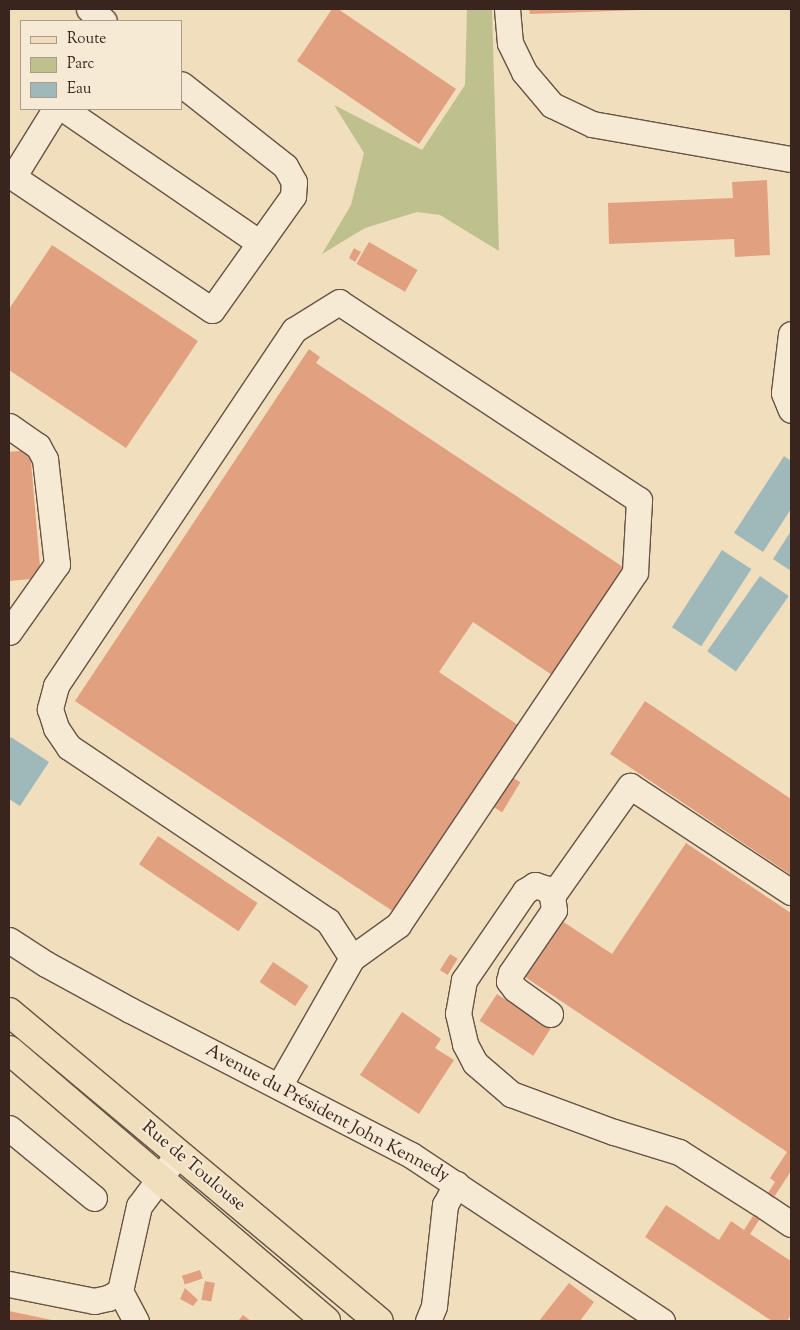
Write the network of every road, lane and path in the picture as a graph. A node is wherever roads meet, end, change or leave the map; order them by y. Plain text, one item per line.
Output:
1 (90, 9) edge
2 (507, 9) edge
3 (103, 20) edge
4 (182, 85) edge
5 (54, 110) edge
6 (65, 110) edge
7 (791, 159) edge
8 (260, 243) junction
9 (791, 334) edge
10 (791, 410) edge
11 (9, 426) edge
12 (9, 632) edge
13 (791, 892) edge
14 (552, 896) junction
15 (9, 940) edge
16 (352, 958) junction
17 (9, 1012) edge
18 (550, 1014) dead end
19 (9, 1050) edge
20 (279, 1086) junction
21 (9, 1128) edge
22 (177, 1154) junction
23 (159, 1177) junction
24 (456, 1184) junction
25 (94, 1198) dead end
26 (791, 1224) edge
27 (9, 1284) edge
28 (120, 1291) junction
29 (136, 1321) edge
30 (326, 1321) edge
31 (378, 1321) edge
32 (428, 1321) edge
33 (662, 1321) edge

1 - 3 street
2 - 7 street
4 - 8 street
5 - 8 street
6 - 8 street
9 - 10 street
11 - 12 street
13 - 14 street
14 - 18 street
14 - 26 street
15 - 20 street, Avenue du Président John Kennedy
16 - 16 street
16 - 20 street
17 - 22 main road, Rue de Toulouse
19 - 23 main road, Rue de Toulouse
20 - 24 street, Avenue du Président John Kennedy
21 - 25 street
22 - 23 street
22 - 31 main road, Rue de Toulouse
23 - 28 street
23 - 30 main road, Rue de Toulouse
24 - 32 street
24 - 33 street, Avenue du Président John Kennedy
27 - 28 street
28 - 29 street

